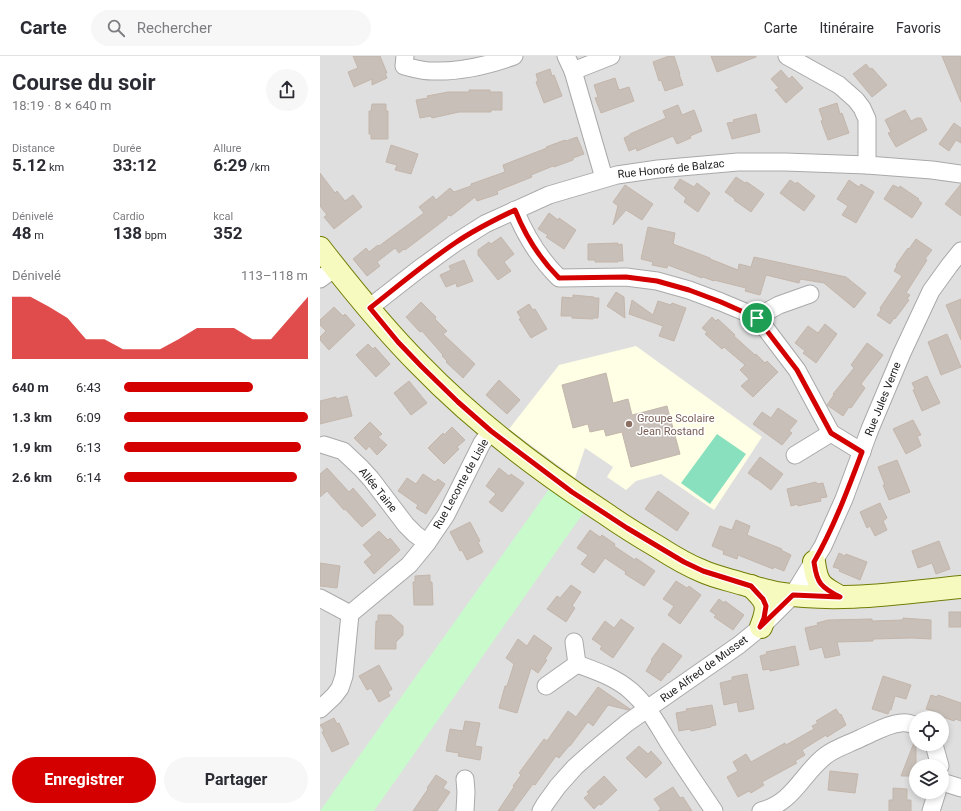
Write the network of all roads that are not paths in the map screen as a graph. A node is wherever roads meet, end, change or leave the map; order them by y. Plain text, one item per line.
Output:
1 (405, 56) edge
2 (514, 56) edge
3 (611, 56) edge
4 (787, 56) edge
5 (569, 64) edge
6 (867, 165) junction
7 (961, 174) edge
8 (604, 178) junction
9 (515, 210) junction
10 (320, 248) edge
11 (961, 251) edge
12 (328, 273) edge
13 (810, 294) dead end
14 (370, 308) junction
15 (757, 318) junction
16 (491, 431) junction
17 (831, 433) junction
18 (324, 446) dead end
19 (862, 452) junction
20 (795, 455) dead end
21 (427, 543) junction
22 (814, 562) junction
23 (751, 586) junction
24 (961, 587) edge
25 (793, 595) junction
26 (840, 597) junction
27 (320, 598) edge
28 (350, 614) junction
29 (760, 627) junction
30 (574, 642) dead end
31 (577, 664) junction
32 (546, 686) dead end
33 (320, 709) edge
34 (648, 709) junction
35 (909, 724) edge
36 (465, 780) dead end
37 (949, 784) edge
38 (961, 788) edge
39 (934, 799) edge
40 (465, 811) edge
41 (541, 811) edge
42 (714, 811) edge
43 (761, 811) edge
44 (932, 811) edge

1 - 2 street
3 - 5 street
4 - 6 street
5 - 8 street
6 - 7 street, Rue Honoré de Balzac
6 - 8 street, Rue Honoré de Balzac
8 - 9 street, Rue Honoré de Balzac
9 - 14 street, Rue Honoré de Balzac
9 - 15 street
10 - 12 street
11 - 19 street, Rue Jules Verne
12 - 14 street
13 - 15 street
14 - 16 street
15 - 17 street
16 - 21 street, Rue Leconte de Lisle
16 - 23 street
17 - 19 street
17 - 20 street
18 - 21 street, Allée Taine
19 - 22 street, Rue Jules Verne
21 - 28 street, Rue Leconte de Lisle
22 - 25 street, Rue Jules Verne
22 - 26 street
23 - 25 street
23 - 29 street
24 - 26 street
25 - 26 street
25 - 29 street, Rue Alfred de Musset
27 - 28 street
28 - 33 street
29 - 34 street, Rue Alfred de Musset
30 - 31 street
31 - 32 street
31 - 34 street, Rue Alfred de Musset
34 - 41 street, Rue Alfred de Musset
34 - 42 street
35 - 43 street
36 - 40 street
37 - 38 street
39 - 44 street

